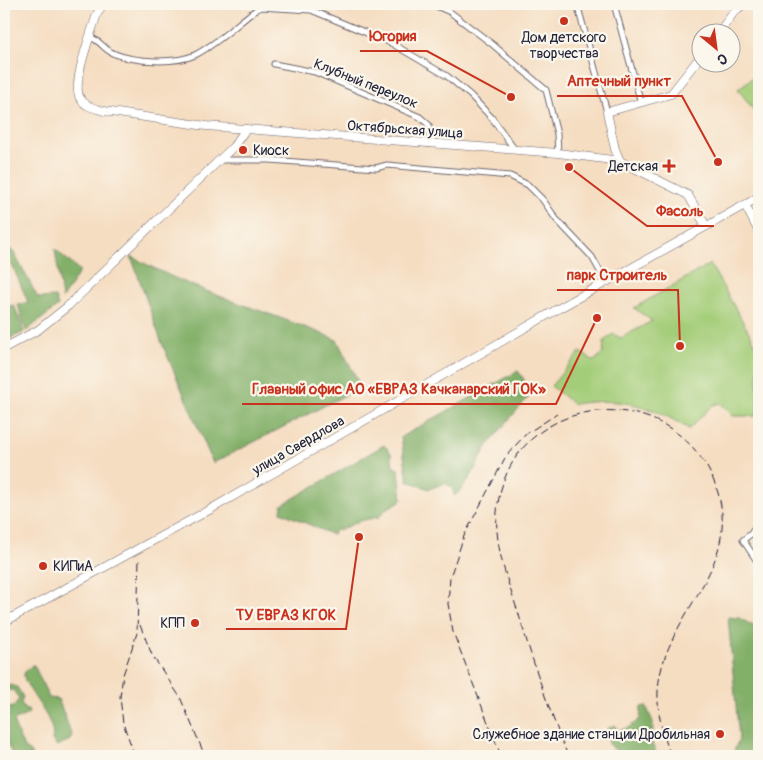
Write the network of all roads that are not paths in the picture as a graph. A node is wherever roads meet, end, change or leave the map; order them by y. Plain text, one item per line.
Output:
1 (103, 4) edge
2 (432, 4) edge
3 (577, 4) edge
4 (614, 4) edge
5 (744, 4) edge
6 (258, 5) edge
7 (726, 22) edge
8 (90, 38) junction
9 (274, 64) dead end
10 (690, 70) edge
11 (642, 104) junction
12 (607, 112) junction
13 (246, 129) junction
14 (429, 144) junction
15 (515, 150) junction
16 (558, 153) junction
17 (219, 160) junction
18 (620, 160) junction
19 (759, 197) edge
20 (745, 205) junction
21 (706, 226) junction
22 (759, 232) edge
23 (606, 282) junction
24 (4, 348) edge
25 (759, 520) edge
26 (759, 564) edge
27 (4, 622) edge

1 - 8 street
2 - 16 street
3 - 12 street
4 - 11 street
5 - 7 street
6 - 8 street
6 - 15 street
8 - 13 street, Октябрьская улица
9 - 14 street, Клубный переулок
10 - 11 street
11 - 12 street
12 - 18 street
13 - 14 street, Октябрьская улица
13 - 17 street
14 - 15 street, Октябрьская улица
15 - 16 street, Октябрьская улица
16 - 18 street, Октябрьская улица
17 - 23 street
17 - 24 street
18 - 21 street, Октябрьская улица
19 - 20 street, улица Свердлова
20 - 21 street, улица Свердлова
20 - 22 street
21 - 23 street, улица Свердлова
23 - 27 street, улица Свердлова
25 - 26 street

